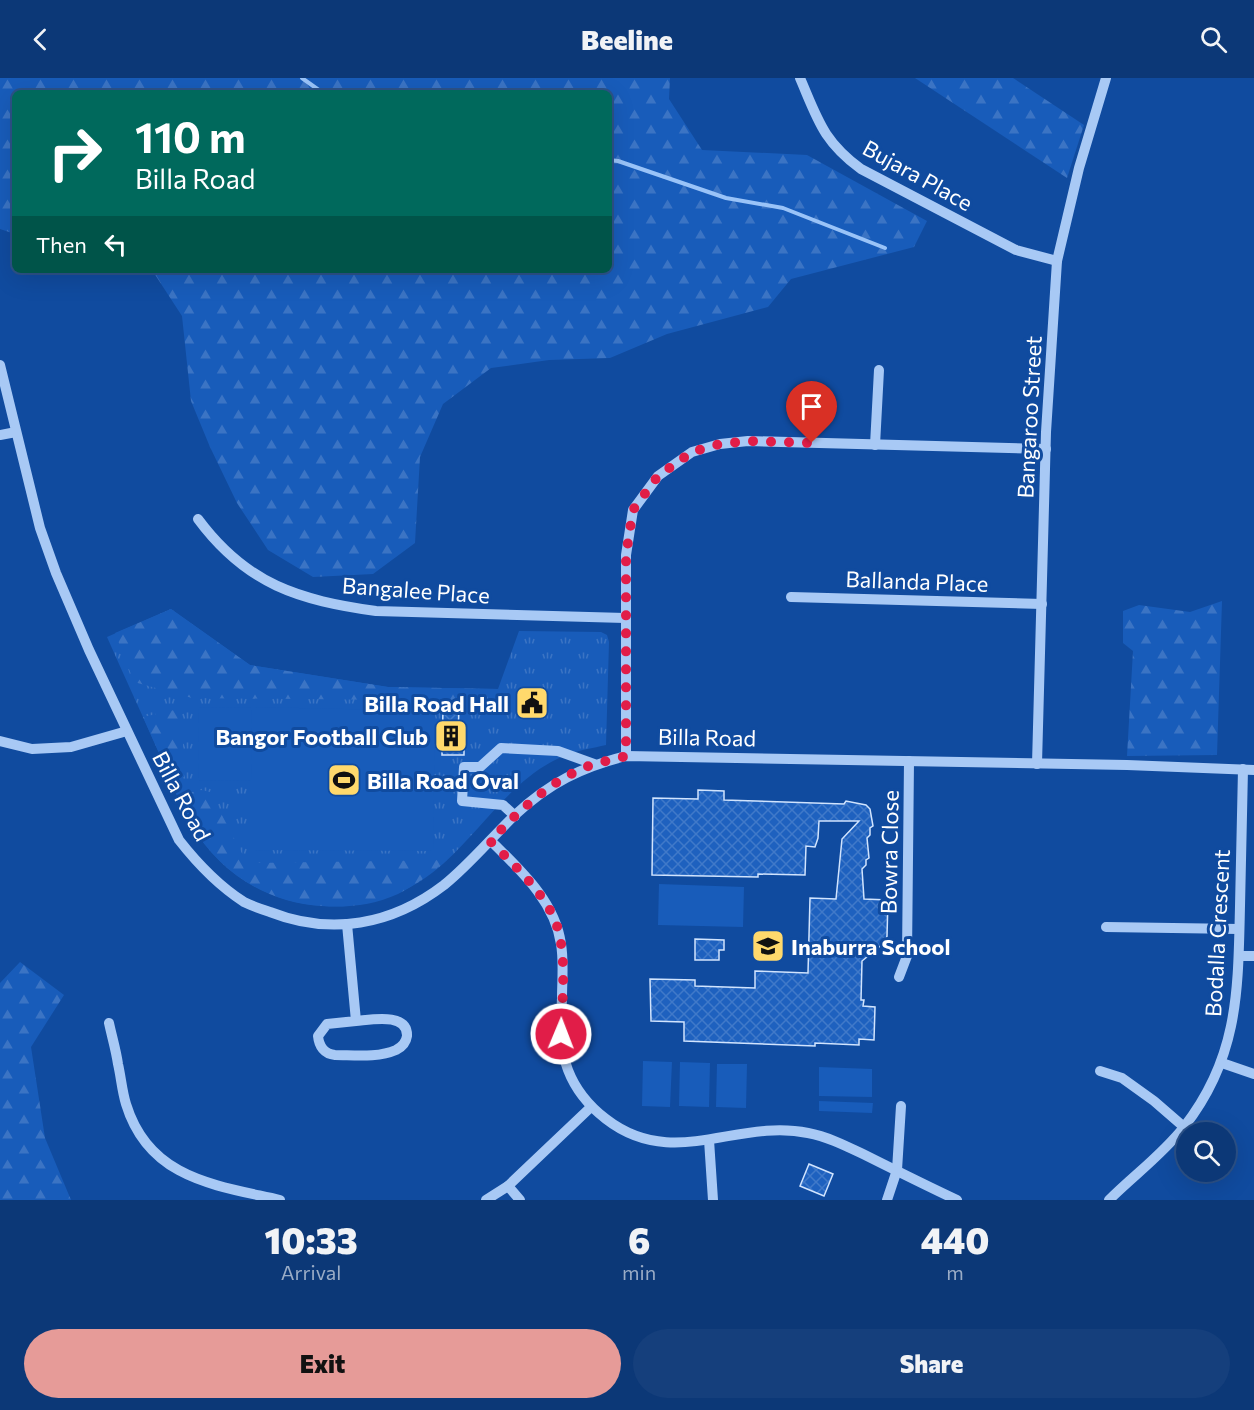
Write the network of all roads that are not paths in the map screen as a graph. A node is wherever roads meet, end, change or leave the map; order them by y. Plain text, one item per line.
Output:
1 (800, 78) edge
2 (1106, 78) edge
3 (1057, 261) junction
4 (0, 365) edge
5 (879, 370) dead end
6 (16, 432) junction
7 (0, 435) edge
8 (875, 445) junction
9 (1046, 449) junction
10 (198, 519) dead end
11 (791, 597) dead end
12 (1042, 604) junction
13 (625, 618) junction
14 (127, 730) junction
15 (0, 741) edge
16 (626, 756) junction
17 (909, 761) junction
18 (594, 764) junction
19 (1037, 764) junction
20 (1248, 769) edge
21 (515, 816) junction
22 (490, 841) junction
23 (347, 924) junction
24 (1106, 927) dead end
25 (1239, 929) junction
26 (1239, 956) junction
27 (1254, 956) edge
28 (899, 977) dead end
29 (356, 1021) junction
30 (109, 1023) dead end
31 (1222, 1063) junction
32 (1100, 1071) dead end
33 (1254, 1074) edge
34 (901, 1106) dead end
35 (591, 1107) junction
36 (1178, 1122) edge
37 (1187, 1122) edge
38 (1176, 1136) edge
39 (709, 1140) junction
40 (897, 1170) junction
41 (508, 1186) junction
42 (280, 1200) edge
43 (486, 1200) edge
44 (520, 1200) edge
45 (713, 1200) edge
46 (887, 1200) edge
47 (957, 1200) edge
48 (1109, 1200) edge

1 - 3 street, Bujara Place
2 - 3 street, Bangaroo Street
3 - 9 street, Bangaroo Street
4 - 6 street, Billa Road
5 - 8 street
6 - 7 street
6 - 14 street, Billa Road
8 - 9 street
8 - 13 street
9 - 12 street, Bangaroo Street
10 - 13 street, Bangalee Place
11 - 12 street, Ballanda Place
12 - 19 street, Bangaroo Street
13 - 16 street
14 - 15 street
14 - 23 street, Billa Road
16 - 17 street, Billa Road
16 - 18 street, Billa Road
17 - 19 street, Billa Road
17 - 28 street, Bowra Close
18 - 21 street, Billa Road
18 - 21 street
19 - 20 street, Billa Road
20 - 25 street, Bodalla Crescent
21 - 22 street, Billa Road
22 - 23 street, Billa Road
22 - 35 street
23 - 29 street
24 - 25 street
25 - 26 street, Bodalla Crescent
26 - 27 street
26 - 31 street, Bodalla Crescent
29 - 29 street
30 - 42 street
31 - 33 street
31 - 37 street, Bodalla Crescent
32 - 36 street
34 - 40 street
35 - 39 street
35 - 41 street
38 - 48 street, Bodalla Crescent
39 - 40 street
39 - 45 street
40 - 46 street
40 - 47 street
41 - 43 street
41 - 44 street

